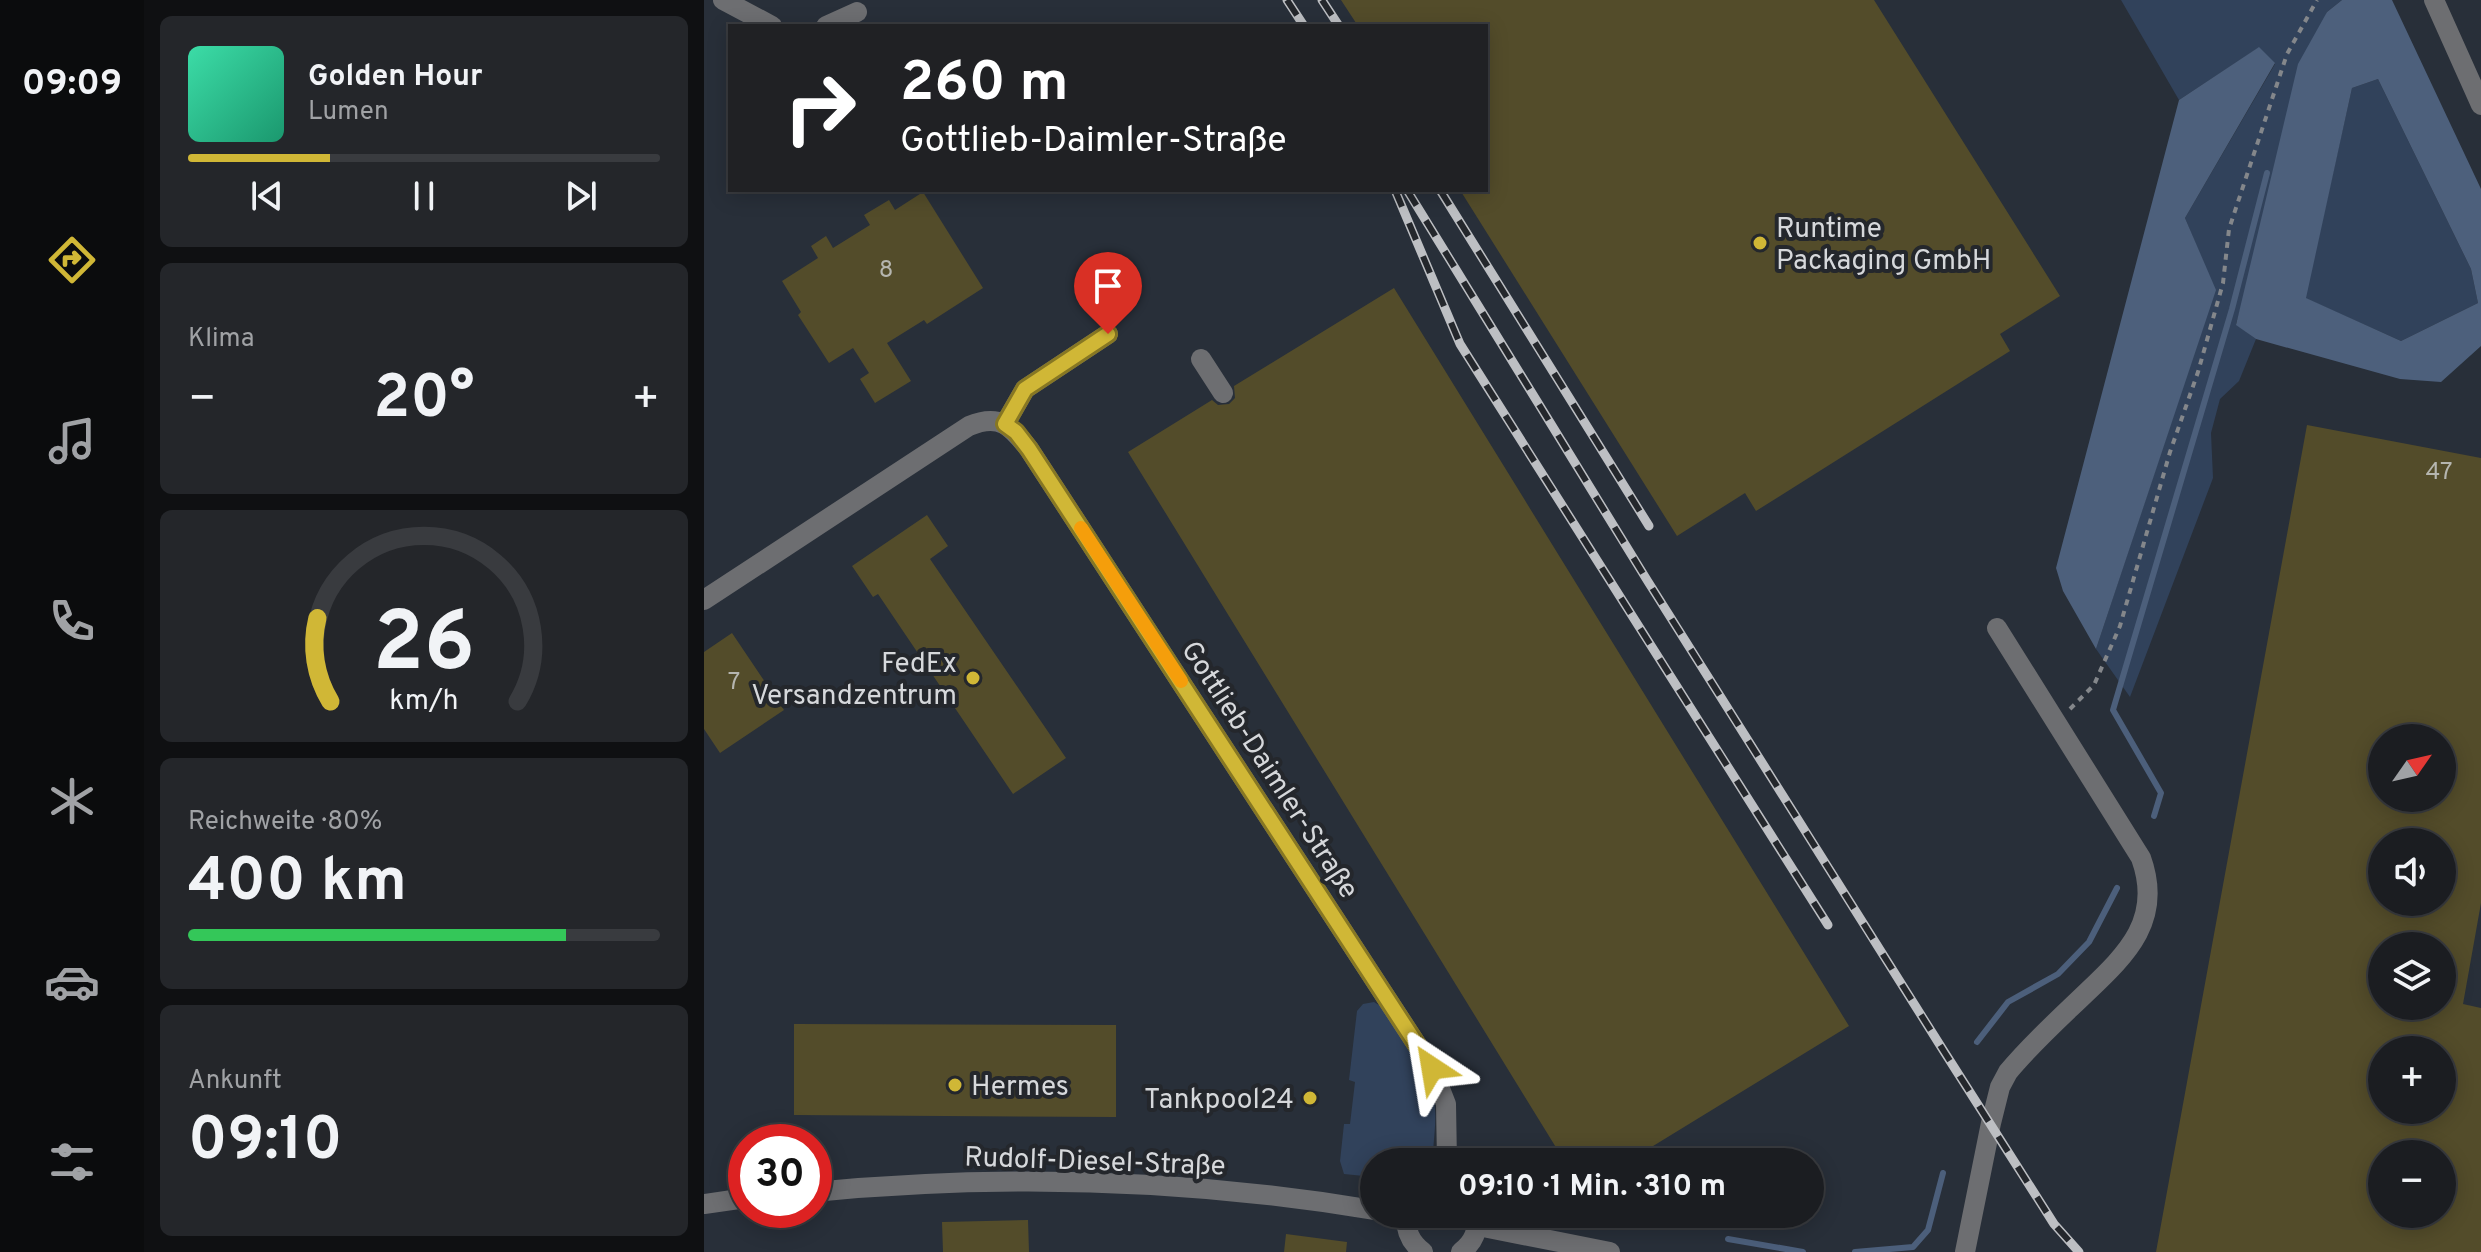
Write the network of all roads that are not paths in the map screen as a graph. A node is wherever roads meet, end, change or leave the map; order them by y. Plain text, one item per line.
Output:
1 (723, 0) edge
2 (2434, 0) edge
3 (857, 12) dead end
4 (768, 24) edge
5 (830, 24) edge
6 (2481, 105) edge
7 (1108, 334) dead end
8 (1201, 359) dead end
9 (1223, 393) dead end
10 (1005, 424) junction
11 (704, 600) edge
12 (1997, 628) dead end
13 (1447, 1148) edge
14 (832, 1191) edge
15 (728, 1201) edge
16 (704, 1204) edge
17 (1360, 1208) edge
18 (1407, 1228) edge
19 (1476, 1228) edge
20 (1510, 1228) edge
21 (1423, 1252) edge
22 (1461, 1252) edge
23 (1610, 1252) edge
24 (1965, 1252) edge

1 - 4 street
2 - 6 street
3 - 5 street
7 - 10 street
8 - 9 street
10 - 11 street
10 - 13 street, Gottlieb-Daimler-Straße
12 - 24 street
14 - 17 street, Rudolf-Diesel-Straße
15 - 16 street
18 - 21 street
19 - 22 street
20 - 23 street

